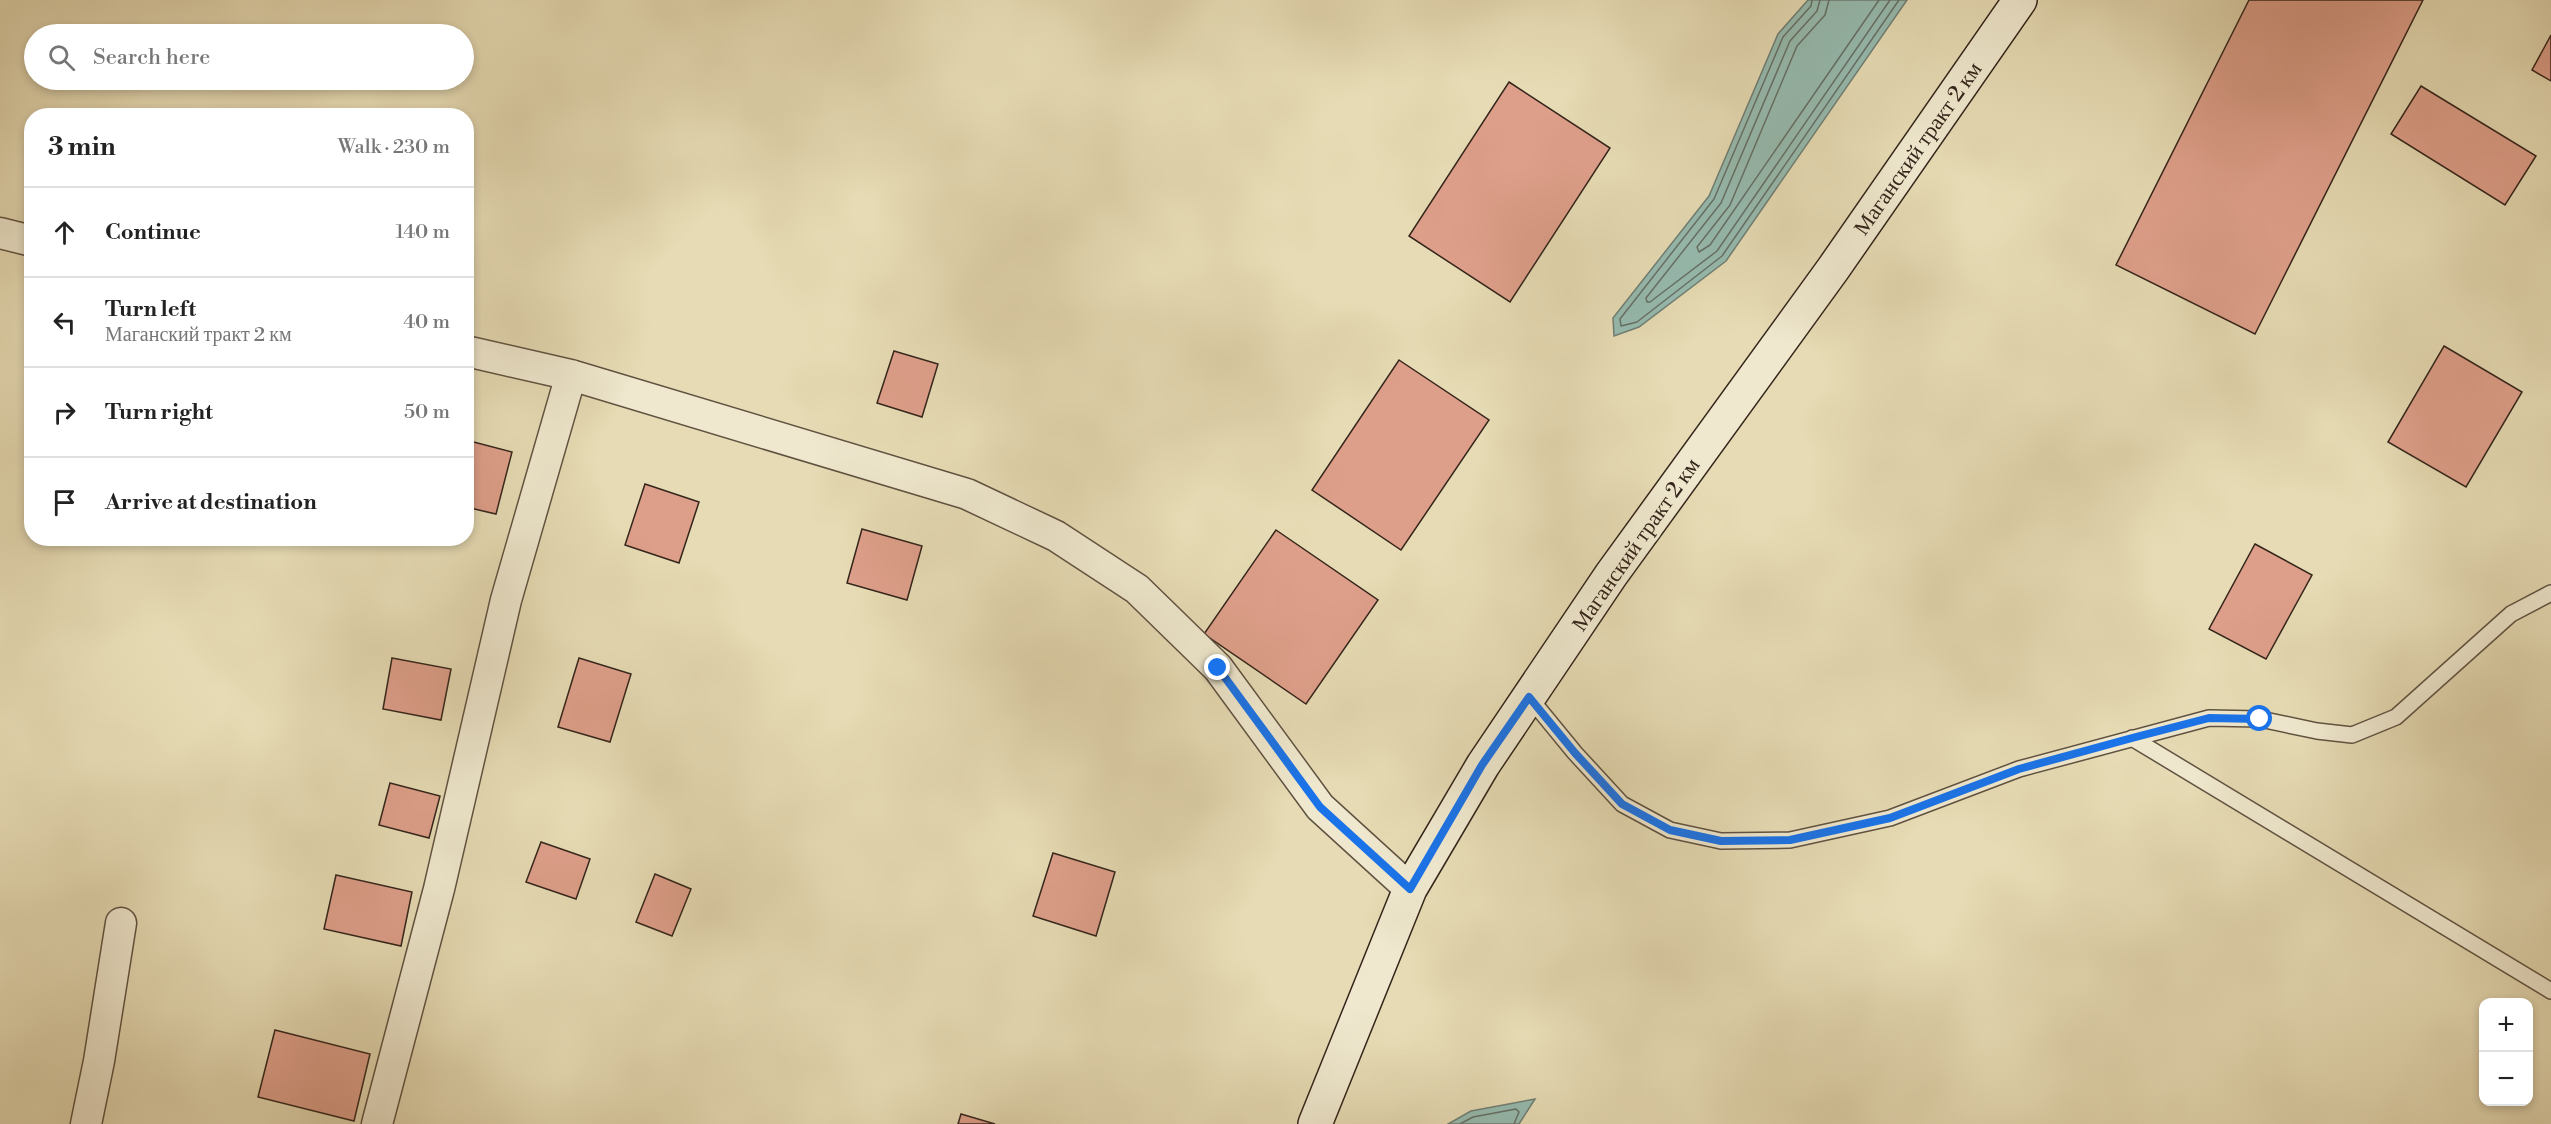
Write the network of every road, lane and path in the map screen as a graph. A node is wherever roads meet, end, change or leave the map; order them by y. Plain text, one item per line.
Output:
1 (2019, 0) edge
2 (0, 233) edge
3 (24, 239) edge
4 (474, 353) edge
5 (571, 375) junction
6 (2551, 593) edge
7 (1529, 697) junction
8 (2132, 738) junction
9 (1410, 889) junction
10 (121, 923) dead end
11 (2551, 991) edge
12 (86, 1124) edge
13 (377, 1124) edge
14 (1315, 1124) edge

1 - 7 main road, Маганский тракт 2 км
2 - 3 street
4 - 5 street
5 - 9 street
5 - 13 street
6 - 8 lane
7 - 8 lane
7 - 9 main road, Маганский тракт 2 км
8 - 11 lane
9 - 14 main road, Маганский тракт 2 км
10 - 12 street

